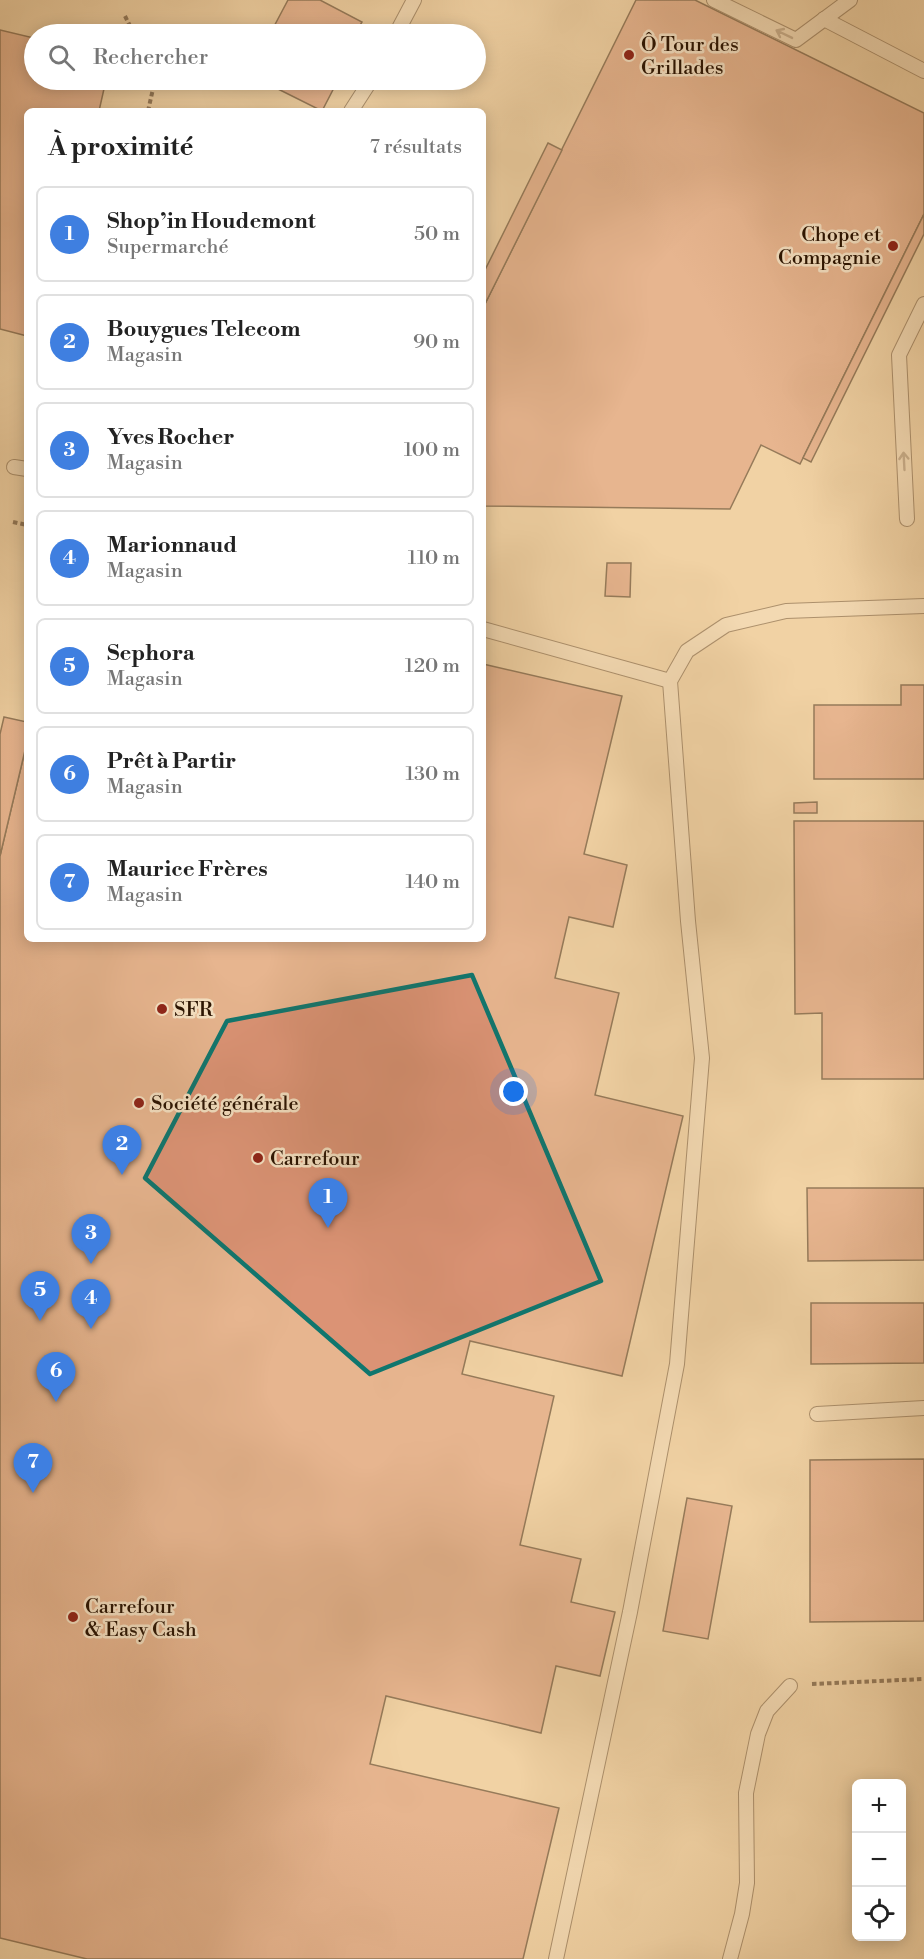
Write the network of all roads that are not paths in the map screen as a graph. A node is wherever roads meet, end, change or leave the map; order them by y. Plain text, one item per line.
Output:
1 (414, 0) edge
2 (714, 0) edge
3 (850, 0) edge
4 (824, 19) junction
5 (401, 24) edge
6 (924, 71) edge
7 (365, 90) edge
8 (353, 108) edge
9 (924, 304) edge
10 (907, 519) dead end
11 (924, 606) edge
12 (486, 630) edge
13 (670, 681) junction
14 (924, 1408) edge
15 (817, 1414) dead end
16 (790, 1686) road end
17 (555, 1959) edge
18 (729, 1959) edge

1 - 5 lane
4 -> 2 lane
3 - 4 lane
4 - 6 lane
7 - 8 lane
10 -> 9 lane
11 - 13 lane
12 - 13 lane
13 - 17 lane
14 - 15 lane
16 - 18 lane

